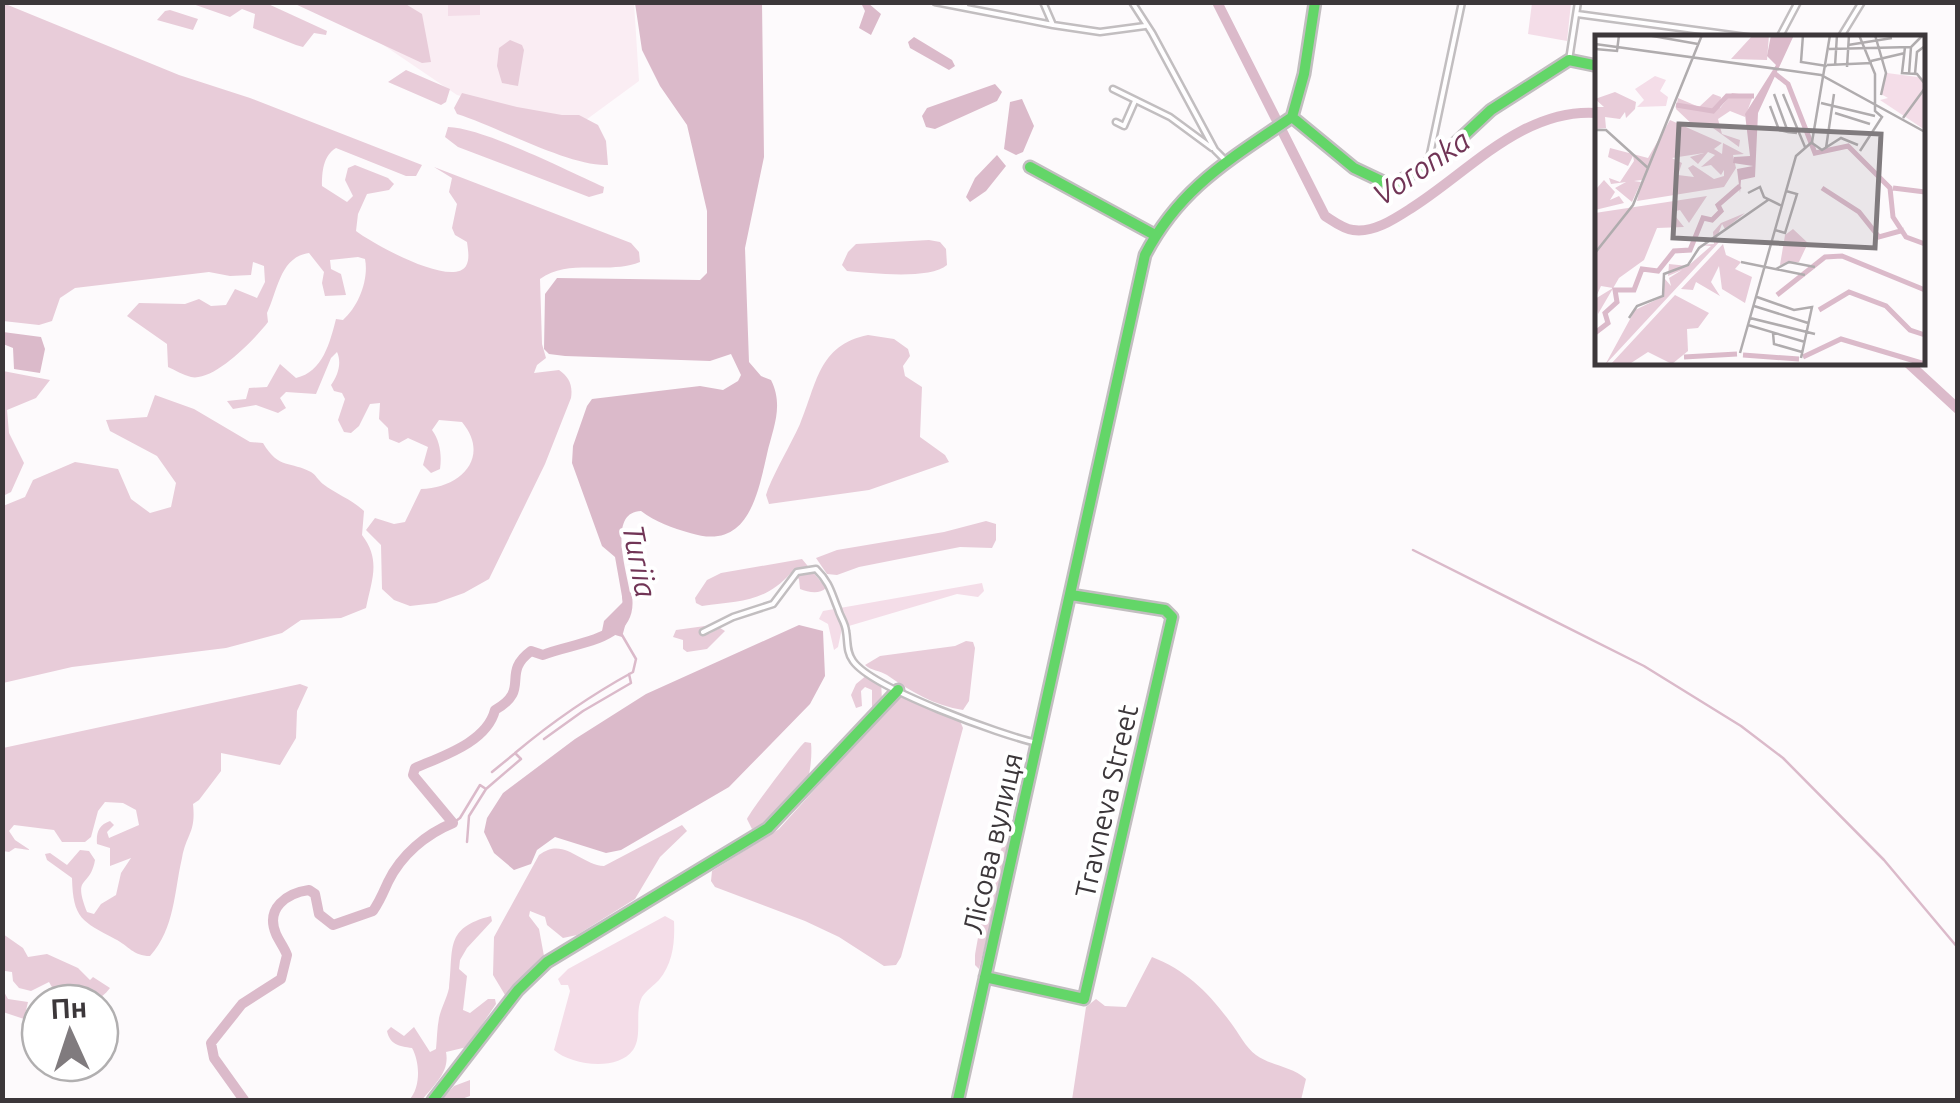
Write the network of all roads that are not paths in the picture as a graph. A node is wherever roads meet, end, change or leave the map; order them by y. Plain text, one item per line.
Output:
1 (935, 2) edge
2 (1044, 2) edge
3 (1132, 2) edge
4 (1315, 2) edge
5 (1462, 2) edge
6 (1578, 2) edge
7 (1798, 2) edge
8 (1862, 2) edge
9 (964, 5) edge
10 (1577, 14) junction
11 (1053, 25) junction
12 (1145, 26) junction
13 (1732, 35) edge
14 (1780, 35) edge
15 (1842, 35) edge
16 (1569, 60) junction
17 (1595, 65) edge
18 (1113, 89) dead end
19 (1135, 101) junction
20 (1116, 122) dead end
21 (1283, 123) junction
22 (1215, 150) junction
23 (1225, 160) junction
24 (1428, 163) junction
25 (1030, 166) dead end
26 (1154, 234) junction
27 (1071, 595) junction
28 (703, 632) dead end
29 (898, 690) junction
30 (1037, 743) junction
31 (985, 978) junction
32 (433, 1100) edge
33 (958, 1100) edge

1 - 9 street
2 - 11 street
3 - 12 street
4 - 21 street
5 - 24 street
6 - 10 street
7 - 14 street
8 - 15 street
9 - 11 street
10 - 13 street
10 - 16 street
11 - 12 street
12 - 22 street
16 - 17 street
16 - 24 street
18 - 19 street
19 - 20 street
19 - 22 street
21 - 23 street
21 - 24 street
22 - 23 street
23 - 26 street
25 - 26 street
26 - 27 street, Лісова вулиця
27 - 30 street, Лісова вулиця
27 - 31 street, Travneva Street
28 - 29 street
29 - 30 street
29 - 32 street
30 - 31 street, Лісова вулиця
31 - 33 street, Лісова вулиця

